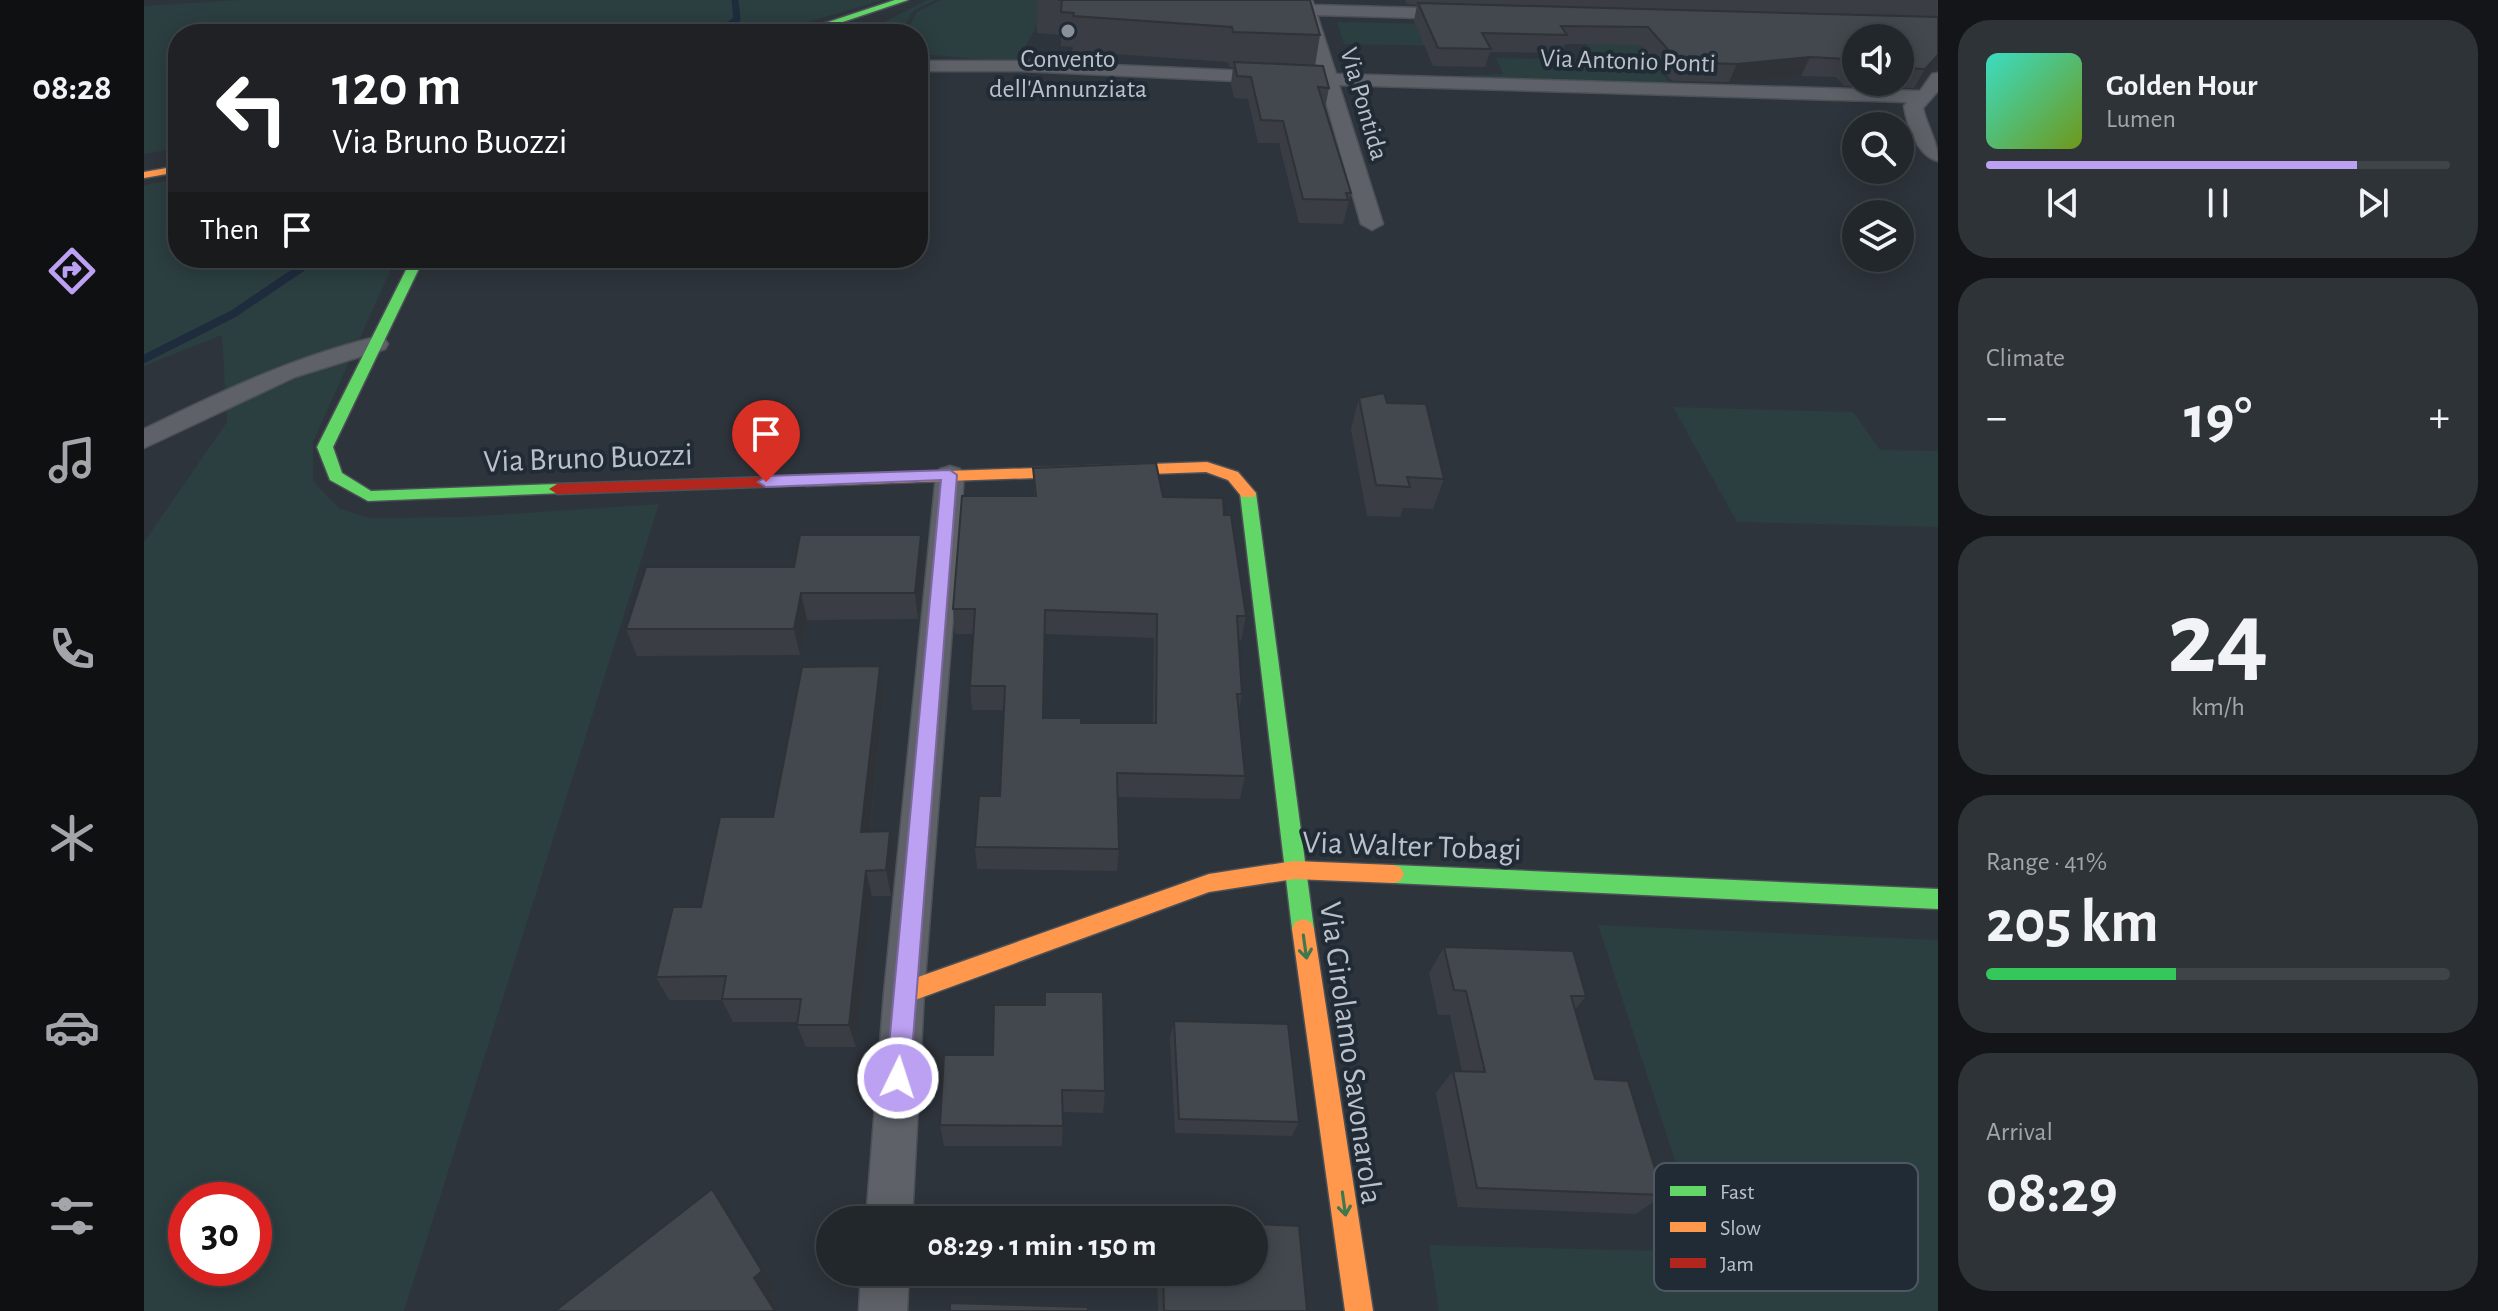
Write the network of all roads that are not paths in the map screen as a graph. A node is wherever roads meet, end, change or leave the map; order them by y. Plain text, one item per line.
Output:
1 (904, 0) edge
2 (916, 0) edge
3 (1307, 5) edge
4 (1476, 14) edge
5 (828, 24) edge
6 (864, 24) edge
7 (928, 66) edge
8 (1329, 78) junction
9 (1938, 78) edge
10 (1925, 97) junction
11 (168, 154) edge
12 (1938, 155) edge
13 (144, 158) edge
14 (168, 171) edge
15 (144, 175) edge
16 (1372, 224) dead end
17 (413, 268) edge
18 (376, 344) junction
19 (144, 440) edge
20 (950, 475) junction
21 (1233, 476) joint
22 (1294, 870) junction
23 (1938, 899) edge
24 (904, 993) junction
25 (890, 1206) edge
26 (884, 1286) edge
27 (883, 1311) edge
28 (1359, 1311) edge

1 - 5 street
2 - 6 street
3 - 4 street
3 - 8 street, Via Pontida
7 - 8 street, Via Antonio Ponti
8 - 10 street, Via Antonio Ponti
8 - 16 street, Via Pontida
9 - 10 street
10 - 12 street
11 - 13 street
14 - 15 street
17 - 18 street, Via Bruno Buozzi
18 - 19 street
18 - 20 street, Via Bruno Buozzi
20 - 21 street, Via Bruno Buozzi
20 - 24 street
21 - 22 street, Via Girolamo Savonarola
22 - 23 street, Via Walter Tobagi
22 - 24 street, Via Walter Tobagi
22 -> 28 street, Via Girolamo Savonarola
24 - 25 street
26 - 27 street

